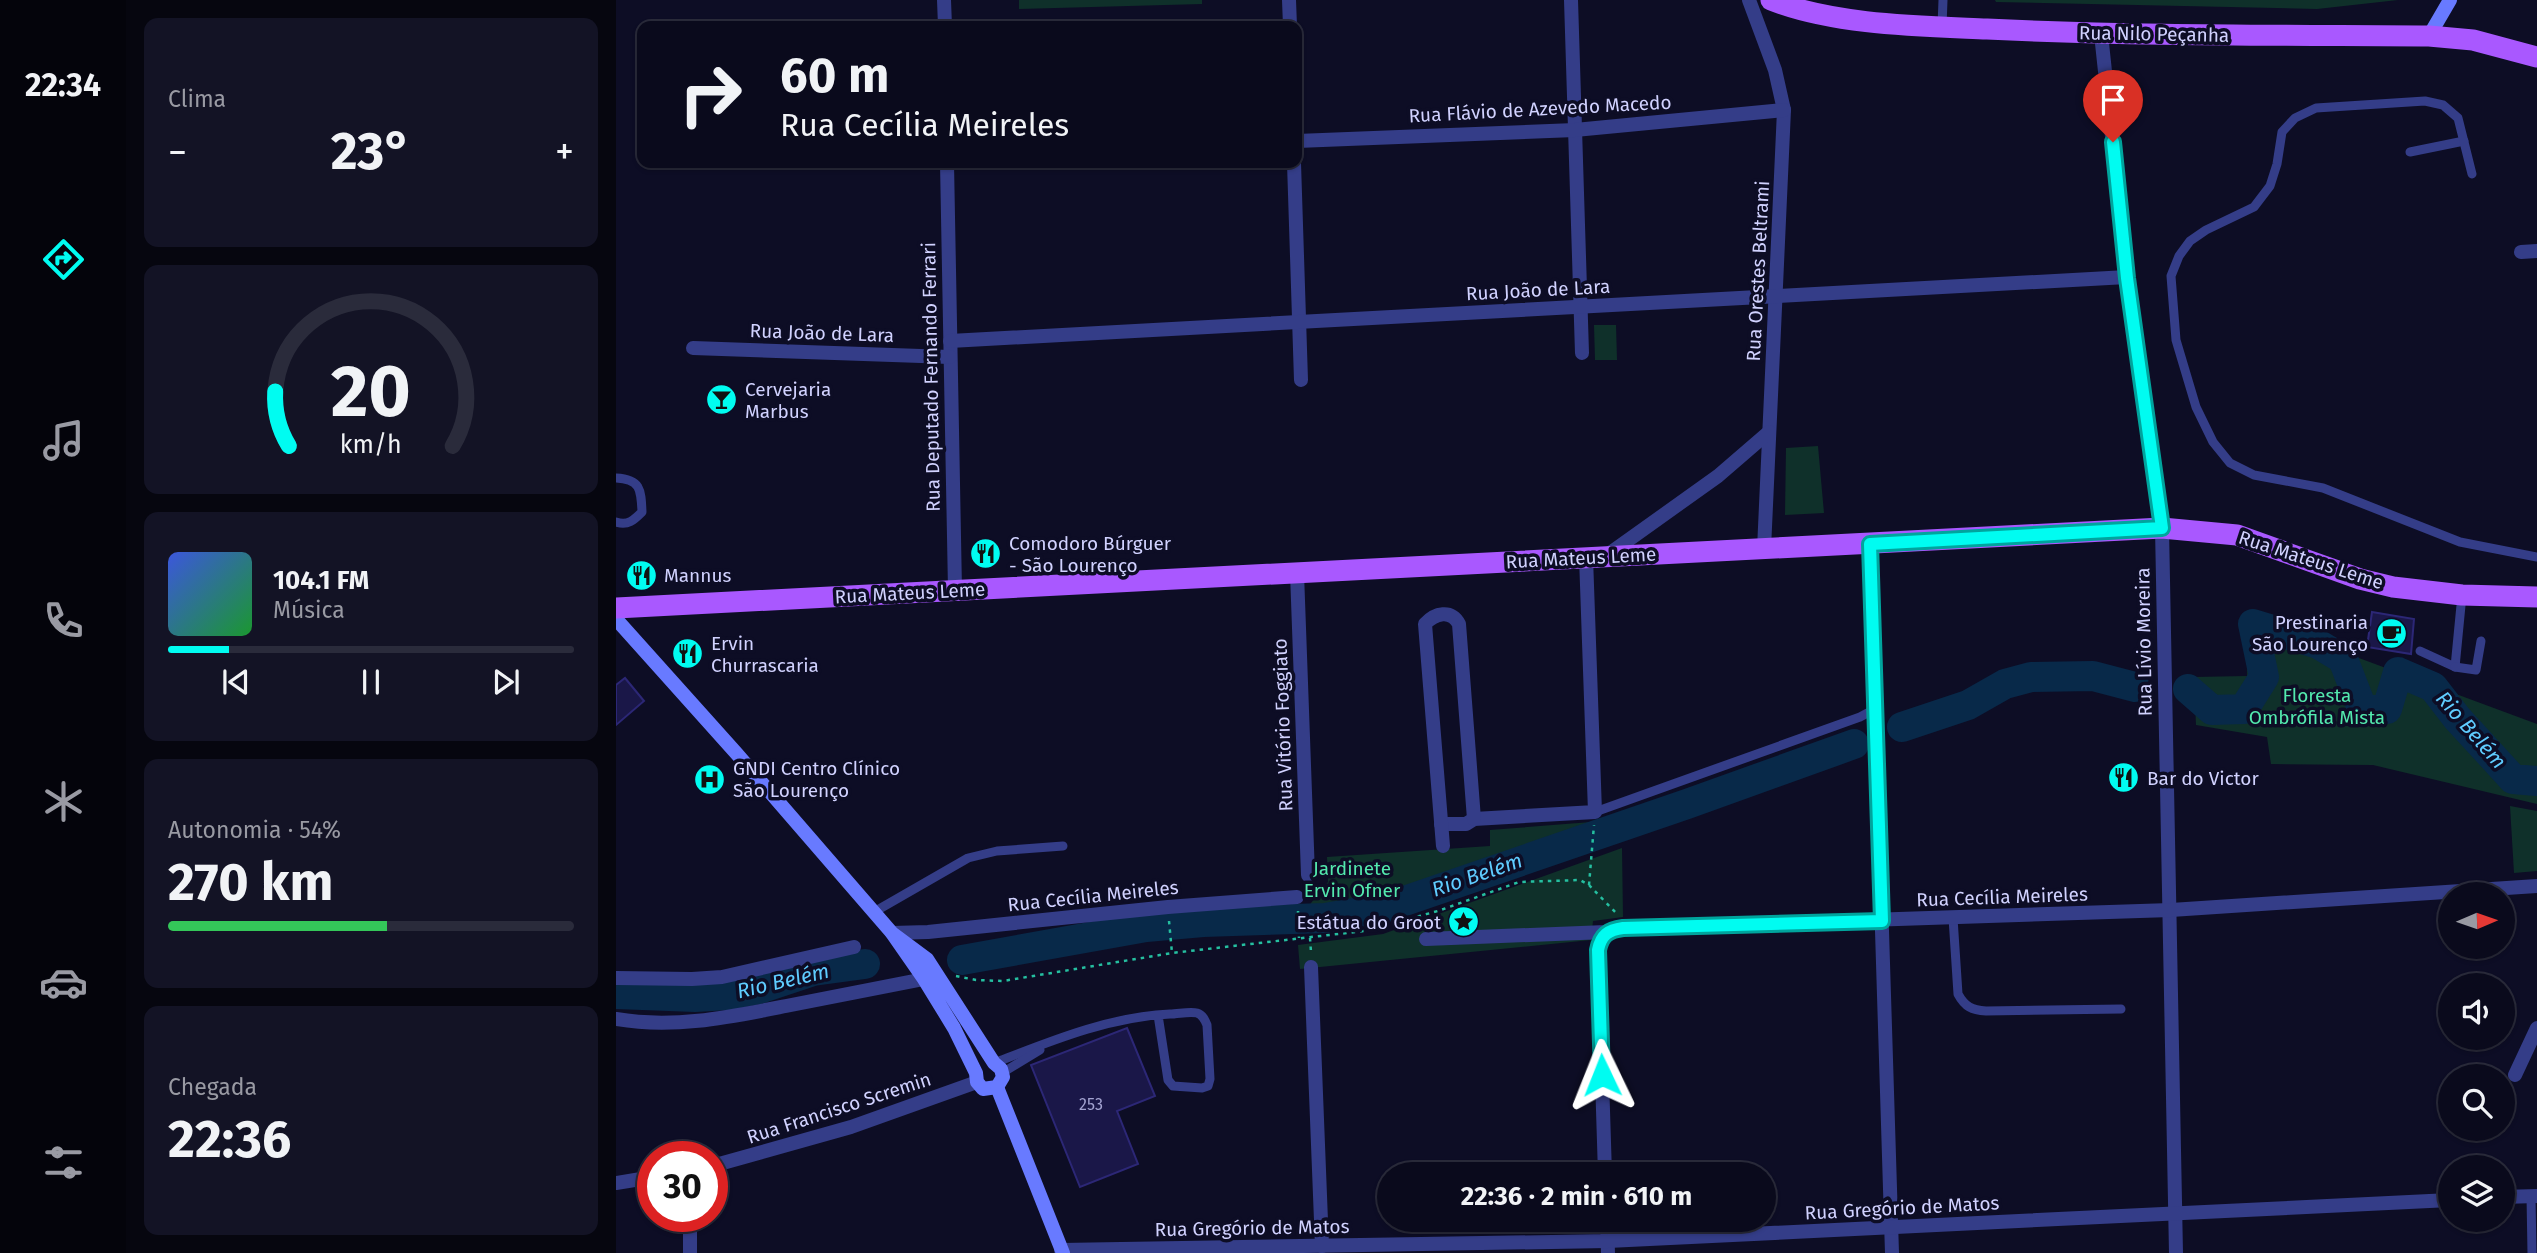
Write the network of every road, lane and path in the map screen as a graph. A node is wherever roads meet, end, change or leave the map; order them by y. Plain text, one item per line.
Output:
1 (944, 0) edge
2 (1289, 0) edge
3 (1571, 0) edge
4 (1749, 0) edge
5 (1771, 0) edge
6 (1943, 0) edge
7 (2450, 0) edge
8 (945, 21) edge
9 (1290, 21) edge
10 (1942, 27) junction
11 (2101, 34) junction
12 (2428, 36) junction
13 (2537, 57) edge
14 (1784, 110) junction
15 (1575, 130) junction
16 (1302, 141) edge
17 (2464, 141) junction
18 (2410, 152) dead end
19 (947, 168) edge
20 (1294, 168) edge
21 (2472, 174) dead end
22 (2537, 251) edge
23 (2521, 252) dead end
24 (2127, 278) junction
25 (1777, 296) junction
26 (1580, 307) junction
27 (1299, 322) junction
28 (950, 341) junction
29 (693, 348) dead end
30 (1582, 353) dead end
31 (950, 357) junction
32 (1301, 380) dead end
33 (1769, 432) junction
34 (616, 478) edge
35 (616, 522) edge
36 (2162, 528) junction
37 (1870, 544) junction
38 (1764, 549) junction
39 (1595, 557) junction
40 (2537, 557) edge
41 (1297, 573) junction
42 (955, 590) junction
43 (2462, 596) junction
44 (2537, 597) edge
45 (616, 608) edge
46 (616, 619) edge
47 (2481, 641) dead end
48 (2420, 651) dead end
49 (2455, 667) junction
50 (1875, 709) junction
51 (1595, 812) junction
52 (1474, 819) junction
53 (1441, 824) junction
54 (1593, 831) dead end
55 (1063, 846) dead end
56 (1443, 846) dead end
57 (1308, 875) dead end
58 (1589, 885) junction
59 (2537, 886) edge
60 (1297, 904) joint
61 (2171, 910) junction
62 (874, 912) junction
63 (1623, 917) dead end
64 (1953, 918) junction
65 (1882, 921) junction
66 (1606, 932) junction
67 (892, 933) junction
68 (1170, 936) dead end
69 (1299, 938) junction
70 (1426, 939) dead end
71 (854, 947) dead end
72 (1172, 953) junction
73 (1311, 967) dead end
74 (951, 975) dead end
75 (616, 978) edge
76 (924, 979) junction
77 (2121, 1009) dead end
78 (1158, 1014) junction
79 (616, 1018) edge
80 (2537, 1028) edge
81 (998, 1068) junction
82 (2515, 1075) dead end
83 (976, 1077) junction
84 (997, 1087) junction
85 (728, 1162) edge
86 (1605, 1162) edge
87 (637, 1180) edge
88 (616, 1183) edge
89 (2534, 1196) edge
90 (2515, 1197) edge
91 (2438, 1201) edge
92 (2175, 1213) junction
93 (1891, 1227) junction
94 (690, 1232) edge
95 (1322, 1246) junction
96 (1608, 1247) edge
97 (1062, 1251) edge
98 (690, 1253) edge
99 (1892, 1253) edge
100 (2176, 1253) edge
101 (2532, 1253) edge

1 - 8 street
2 - 9 street
3 - 15 street
4 - 14 street, Rua Orestes Beltrami
5 - 10 main road, Rua Nilo Peçanha
6 - 10 lane
7 - 12 street
10 - 11 main road, Rua Nilo Peçanha
11 - 12 main road, Rua Nilo Peçanha
11 - 24 street, Rua Lívio Moreira
12 - 13 main road, Rua Nilo Peçanha
14 - 15 street, Rua Flávio de Azevedo Macedo
14 - 25 street, Rua Orestes Beltrami
15 - 16 street, Rua Flávio de Azevedo Macedo
15 - 26 street
17 - 18 lane
17 - 21 lane
17 - 40 lane
19 - 28 street, Rua Deputado Fernando Ferrari
20 - 27 street
22 - 23 street
24 - 25 street, Rua João de Lara
24 - 36 street, Rua Lívio Moreira
25 - 26 street, Rua João de Lara
25 - 33 street, Rua Orestes Beltrami
26 - 27 street, Rua João de Lara
26 - 30 street
27 - 28 street, Rua João de Lara
27 - 32 street
28 - 31 street, Rua Deputado Fernando Ferrari
29 - 31 street, Rua João de Lara
31 - 42 street, Rua Deputado Fernando Ferrari
33 - 38 street, Rua Orestes Beltrami
33 - 39 street
34 - 35 lane
36 - 37 main road, Rua Mateus Leme
36 - 43 main road, Rua Mateus Leme
36 - 61 street, Rua Lívio Moreira
37 - 38 main road, Rua Mateus Leme
37 - 50 street
38 - 39 main road, Rua Mateus Leme
39 - 41 main road, Rua Mateus Leme
39 - 51 street
41 - 42 main road, Rua Mateus Leme
41 - 57 street, Rua Vitório Foggiato
42 - 45 main road, Rua Mateus Leme
43 - 44 main road, Rua Mateus Leme
43 - 49 lane
46 - 62 street
47 - 49 lane
48 - 49 lane
50 - 51 lane
50 - 65 street
51 - 52 street
52 - 53 street
52 - 53 street
53 - 56 street
54 - 58 path
55 - 62 lane
58 - 63 path
58 - 69 path
59 - 61 street, Rua Cecília Meireles
60 - 67 street, Rua Cecília Meireles
60 - 69 path
61 - 64 street, Rua Cecília Meireles
61 - 92 street, Rua Lívio Moreira
62 - 67 street
64 - 65 street, Rua Cecília Meireles
64 - 77 lane
65 - 66 street, Rua Cecília Meireles
65 - 93 street
66 - 70 street, Rua Cecília Meireles
66 - 86 street
67 - 76 street
67 - 81 street
68 - 72 path
69 - 72 path
71 - 75 street
72 - 74 path
73 - 95 street
76 - 79 street
76 - 83 street
78 - 78 lane
78 - 81 lane
80 - 82 street
81 - 83 street
81 - 84 street
83 - 84 street
83 - 85 street, Rua Francisco Scremin
84 - 97 street
87 - 88 street
89 - 90 street
89 - 101 lane
91 - 92 street, Rua Gregório de Matos
92 - 93 street, Rua Gregório de Matos
92 - 100 street, Rua Lívio Moreira
93 - 96 street, Rua Gregório de Matos
93 - 99 street
94 - 98 street
95 - 96 street, Rua Gregório de Matos
95 - 97 street, Rua Gregório de Matos

